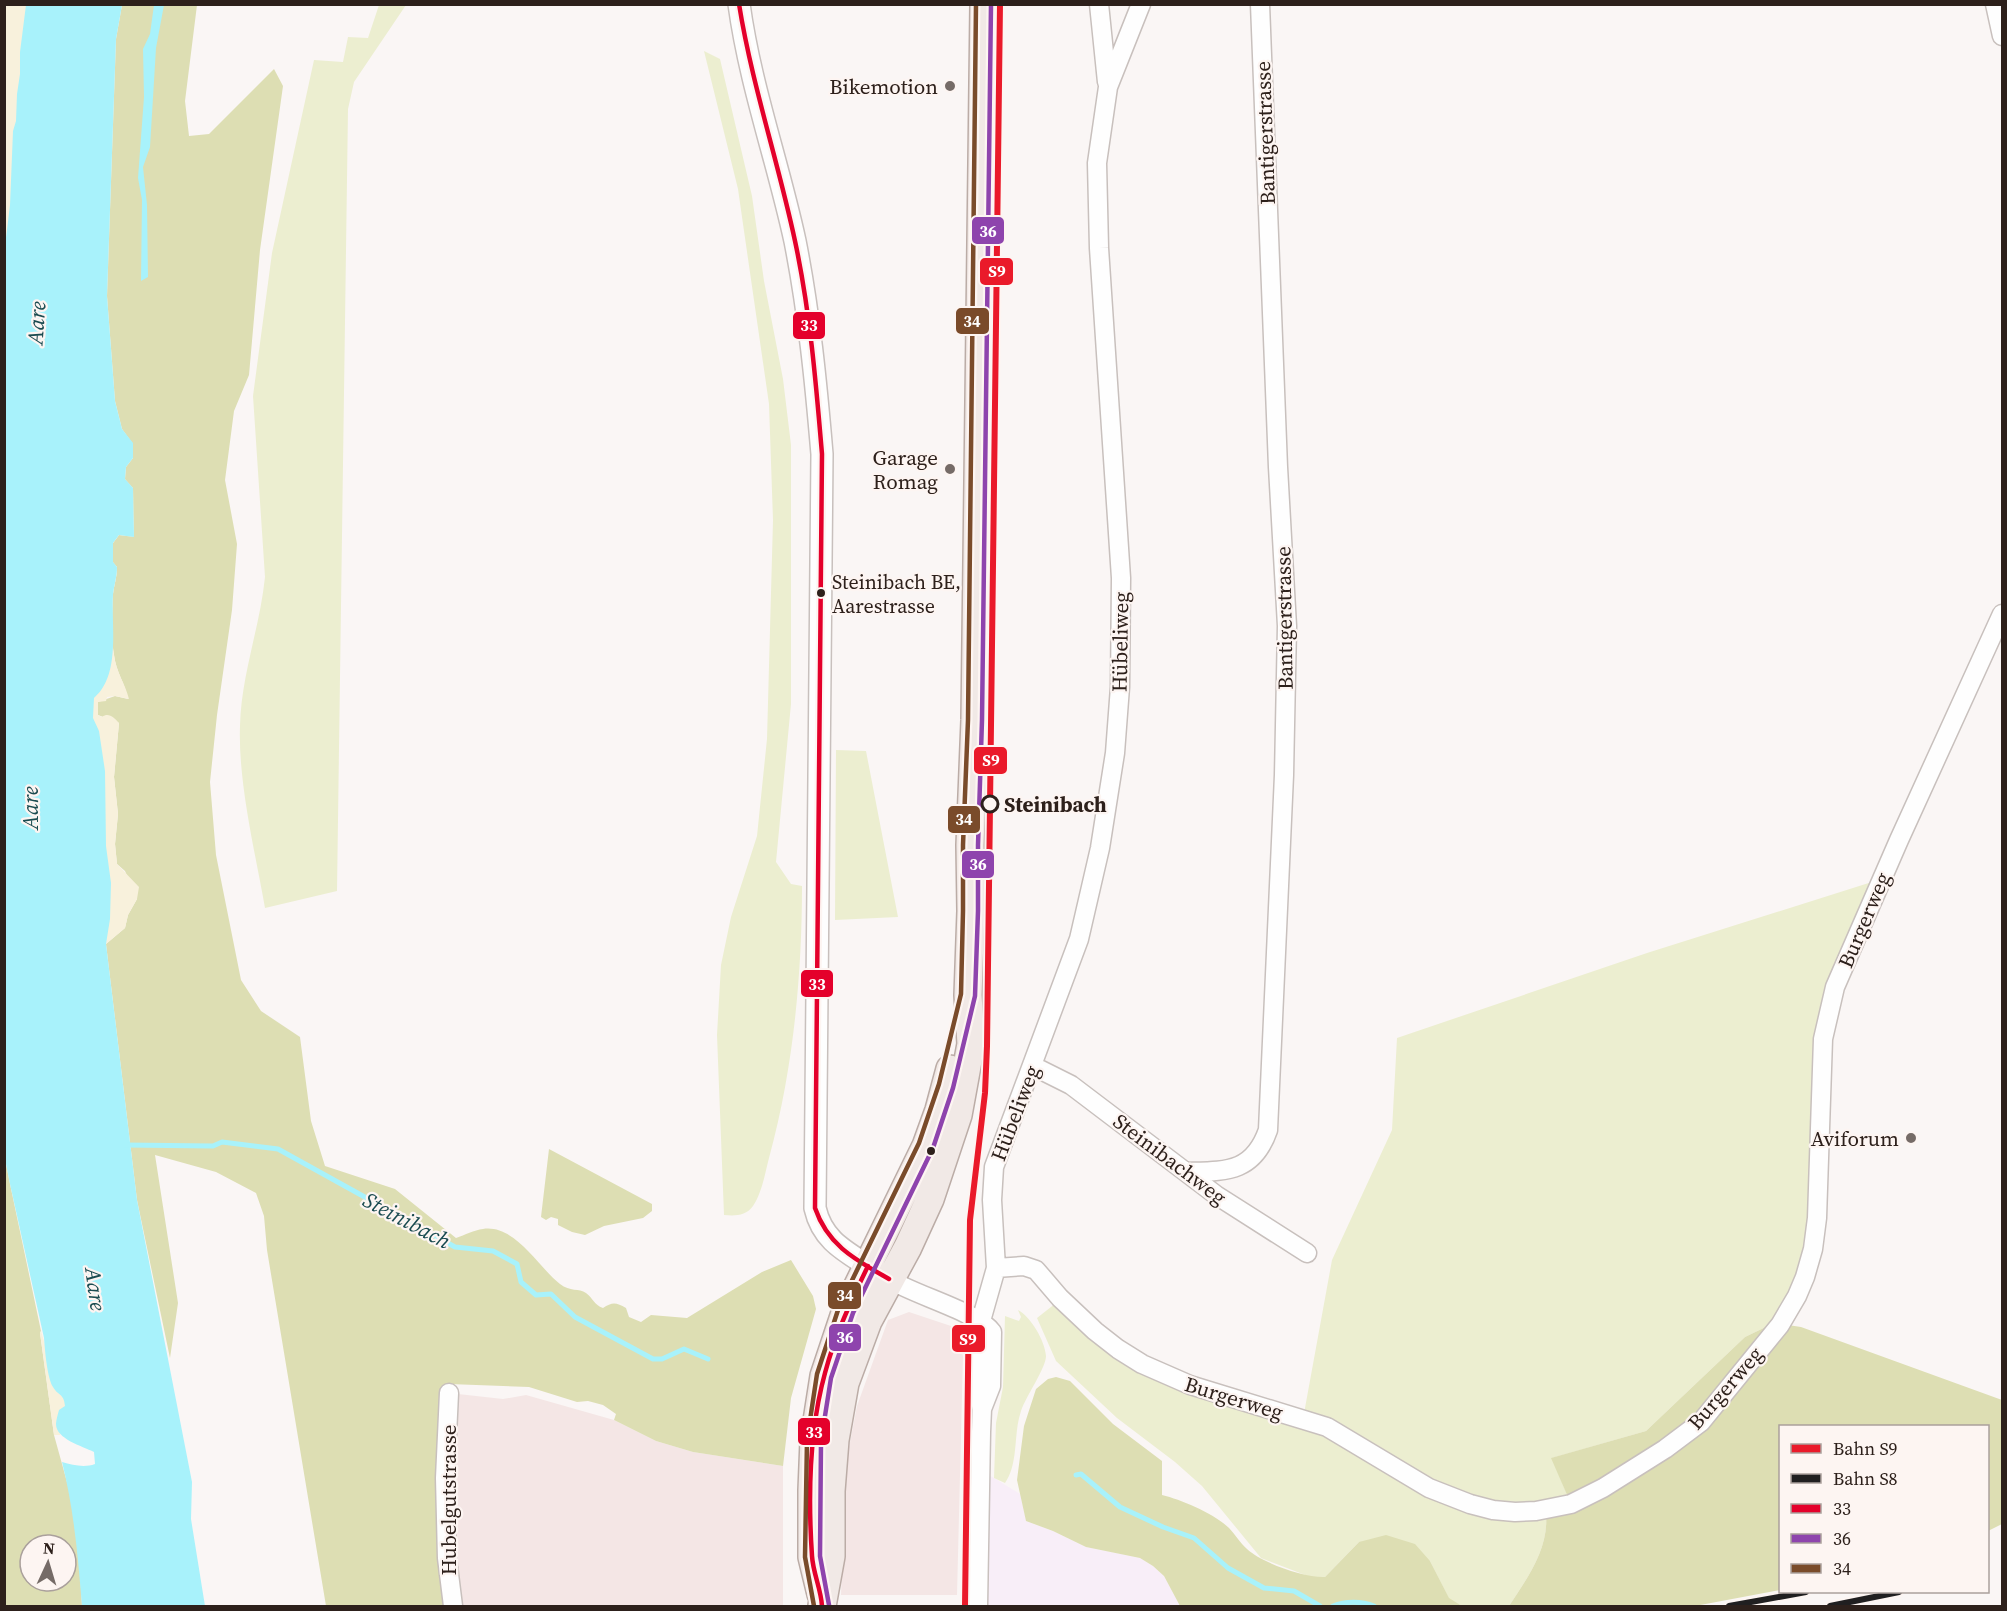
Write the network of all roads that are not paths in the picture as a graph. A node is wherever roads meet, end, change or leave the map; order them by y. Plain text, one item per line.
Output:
1 (739, 4) edge
2 (984, 4) edge
3 (1099, 4) edge
4 (1141, 4) edge
5 (1260, 4) edge
6 (1995, 4) edge
7 (2002, 36) edge
8 (1108, 87) junction
9 (2002, 614) edge
10 (1033, 1066) junction
11 (1186, 1172) junction
12 (1307, 1252) dead end
13 (996, 1268) junction
14 (879, 1272) junction
15 (981, 1321) junction
16 (449, 1393) dead end
17 (822, 1604) edge
18 (453, 1606) edge
19 (978, 1606) edge

1 - 14 street
2 - 14 main road
3 - 8 street
4 - 8 street, Hübeliweg
5 - 11 street, Bantigerstrasse
6 - 7 street
8 - 10 street, Hübeliweg
9 - 13 street, Burgerweg
10 - 11 street, Steinibachweg
10 - 13 street, Hübeliweg
11 - 12 street, Steinibachweg
13 - 15 street, Hübeliweg
14 - 15 street
14 - 17 main road
15 - 19 street
16 - 18 street, Hubelgutstrasse

